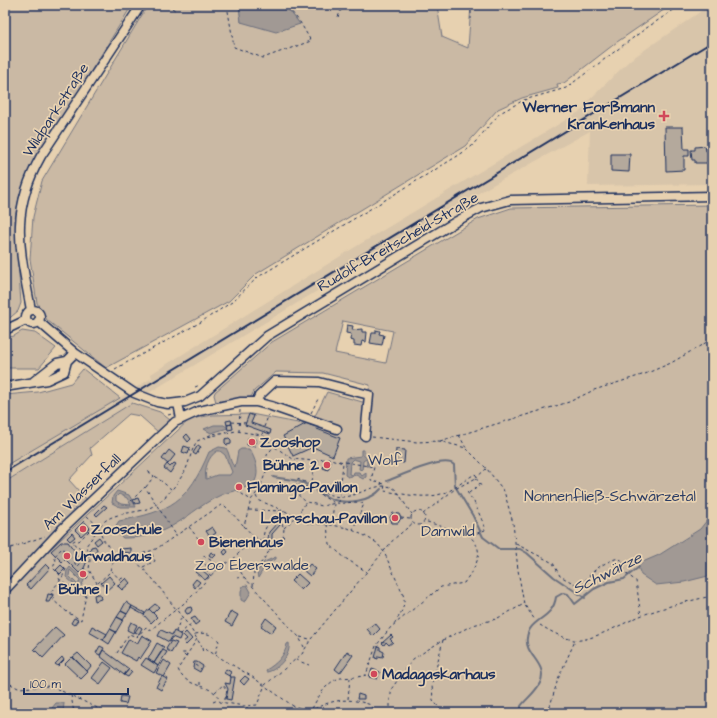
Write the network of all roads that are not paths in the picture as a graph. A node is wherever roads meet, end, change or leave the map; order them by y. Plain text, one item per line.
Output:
1 (141, 5) edge
2 (712, 196) edge
3 (31, 310) junction
4 (26, 320) junction
5 (38, 322) junction
6 (5, 330) edge
7 (75, 353) junction
8 (219, 379) joint
9 (5, 387) edge
10 (196, 398) junction
11 (256, 402) junction
12 (178, 403) junction
13 (203, 409) junction
14 (181, 419) junction
15 (337, 428) dead end
16 (366, 436) road end
17 (5, 590) edge

1 - 3 street, Wildparkstraße
2 - 8 street, Rudolf-Breitscheid-Straße
3 - 4 street
3 - 5 street, Wildparkstraße
4 - 5 street
4 - 6 street
5 - 7 street, Wildparkstraße
7 - 9 street
7 - 12 street, Wildparkstraße
8 - 10 street, Wildparkstraße
10 - 12 street, Wildparkstraße
10 - 13 street
11 - 13 street, Am Wasserfall
11 - 15 street, Am Wasserfall
11 - 16 street
12 - 14 street
13 - 14 street, Am Wasserfall
14 - 17 street, Am Wasserfall

